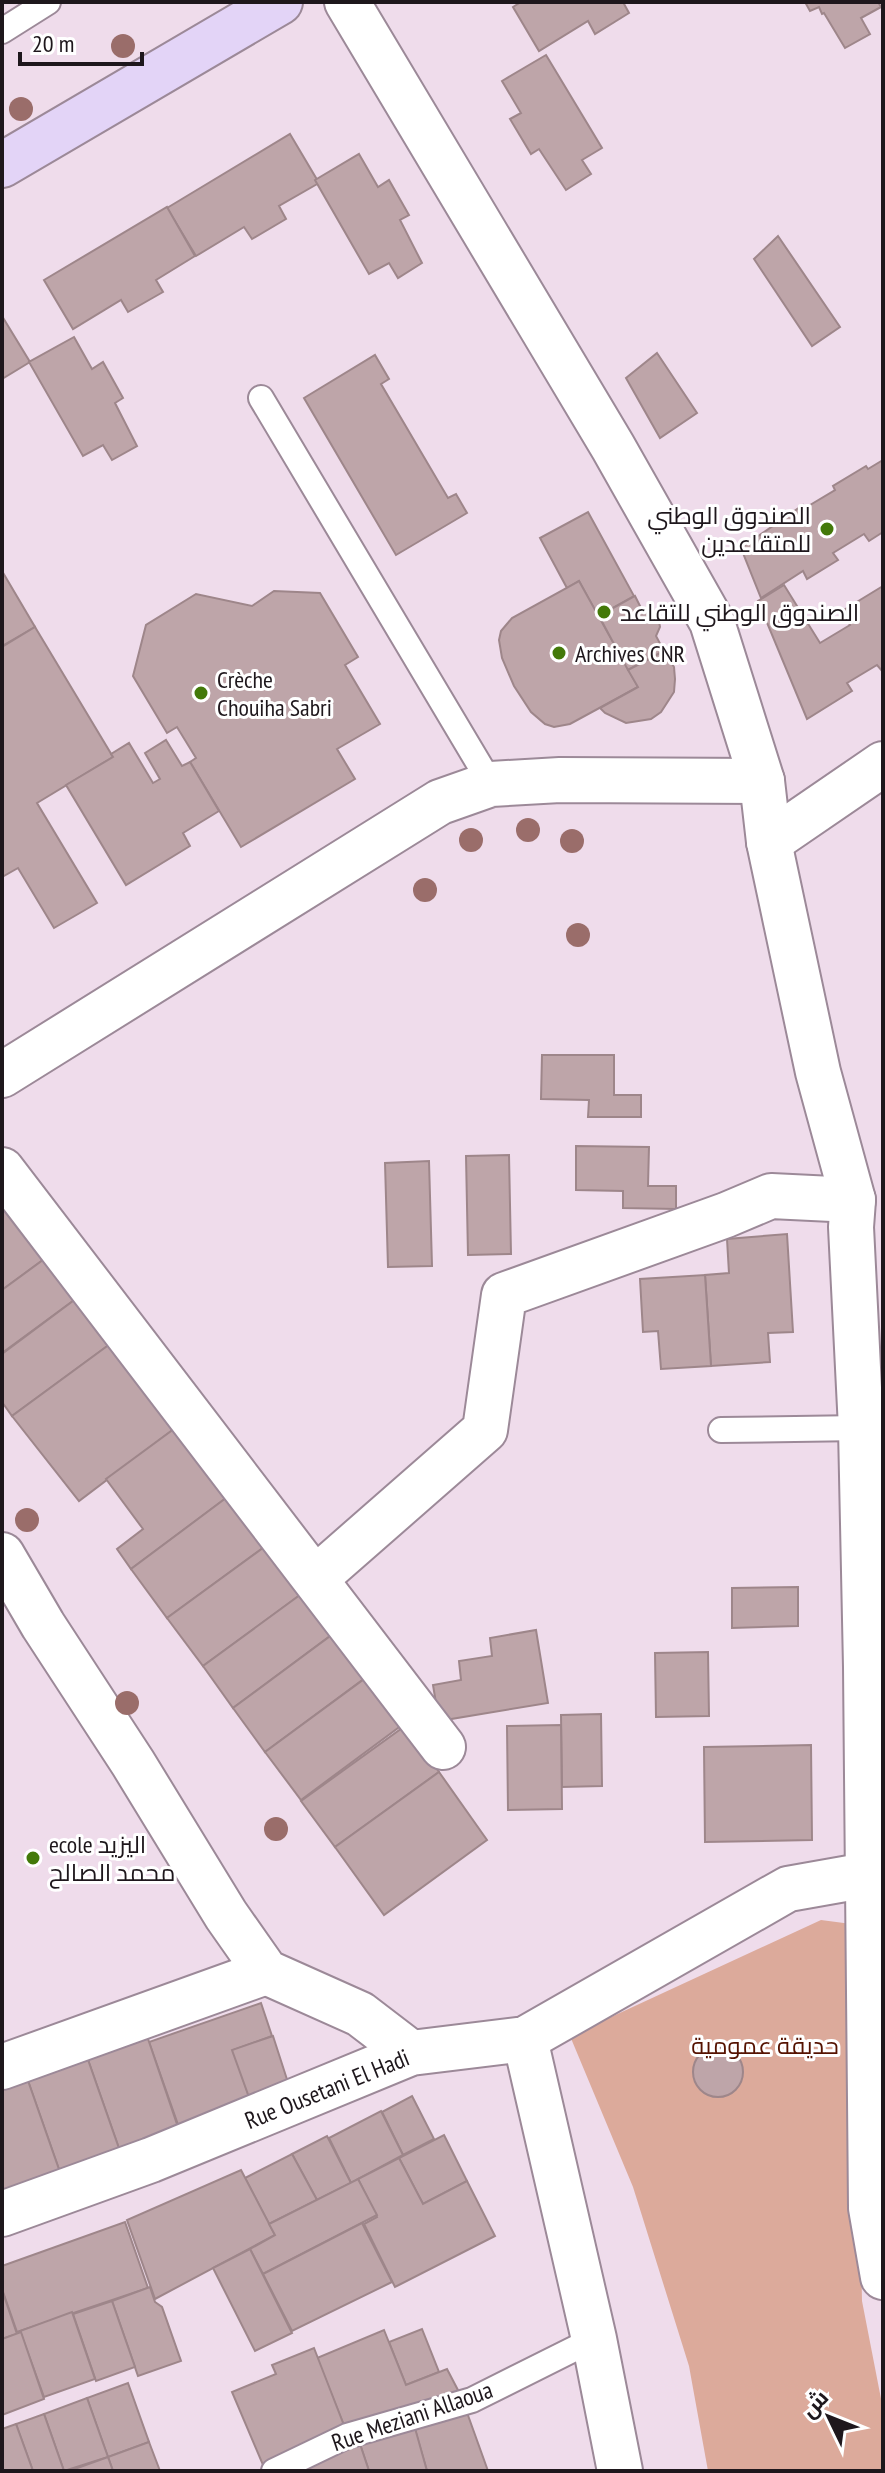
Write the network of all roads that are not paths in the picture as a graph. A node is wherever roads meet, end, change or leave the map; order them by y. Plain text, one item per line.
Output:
1 (48, 2) edge
2 (280, 2) edge
3 (347, 2) edge
4 (2, 31) edge
5 (2, 165) edge
6 (261, 398) dead end
7 (883, 764) edge
8 (762, 781) junction
9 (491, 784) junction
10 (769, 842) junction
11 (2, 1075) edge
12 (2, 1170) edge
13 (853, 1200) junction
14 (861, 1428) junction
15 (721, 1430) dead end
16 (2, 1555) edge
17 (316, 1578) junction
18 (874, 1665) edge
19 (443, 1747) dead end
20 (875, 1878) edge
21 (266, 1972) junction
22 (525, 2039) junction
23 (411, 2053) junction
24 (2, 2067) edge
25 (877, 2200) edge
26 (2, 2214) edge
27 (883, 2277) edge
28 (594, 2339) junction
29 (274, 2471) edge
30 (620, 2471) edge

1 - 4 lane
2 - 5 main road
3 - 8 street
6 - 9 lane
7 - 10 street
8 - 9 street
8 - 10 street
9 - 11 street
10 - 13 street
12 - 17 street
13 - 14 street
13 - 17 street
14 - 15 lane
14 - 18 street
16 - 21 street
17 - 19 street
18 - 20 street
20 - 22 street, Rue Ousetani El Hadi
20 - 25 street
21 - 23 street
21 - 24 street
22 - 23 street, Rue Ousetani El Hadi
22 - 28 street
23 - 26 street, Rue Ousetani El Hadi
25 - 27 street
28 - 29 lane, Rue Meziani Allaoua
28 - 30 street

